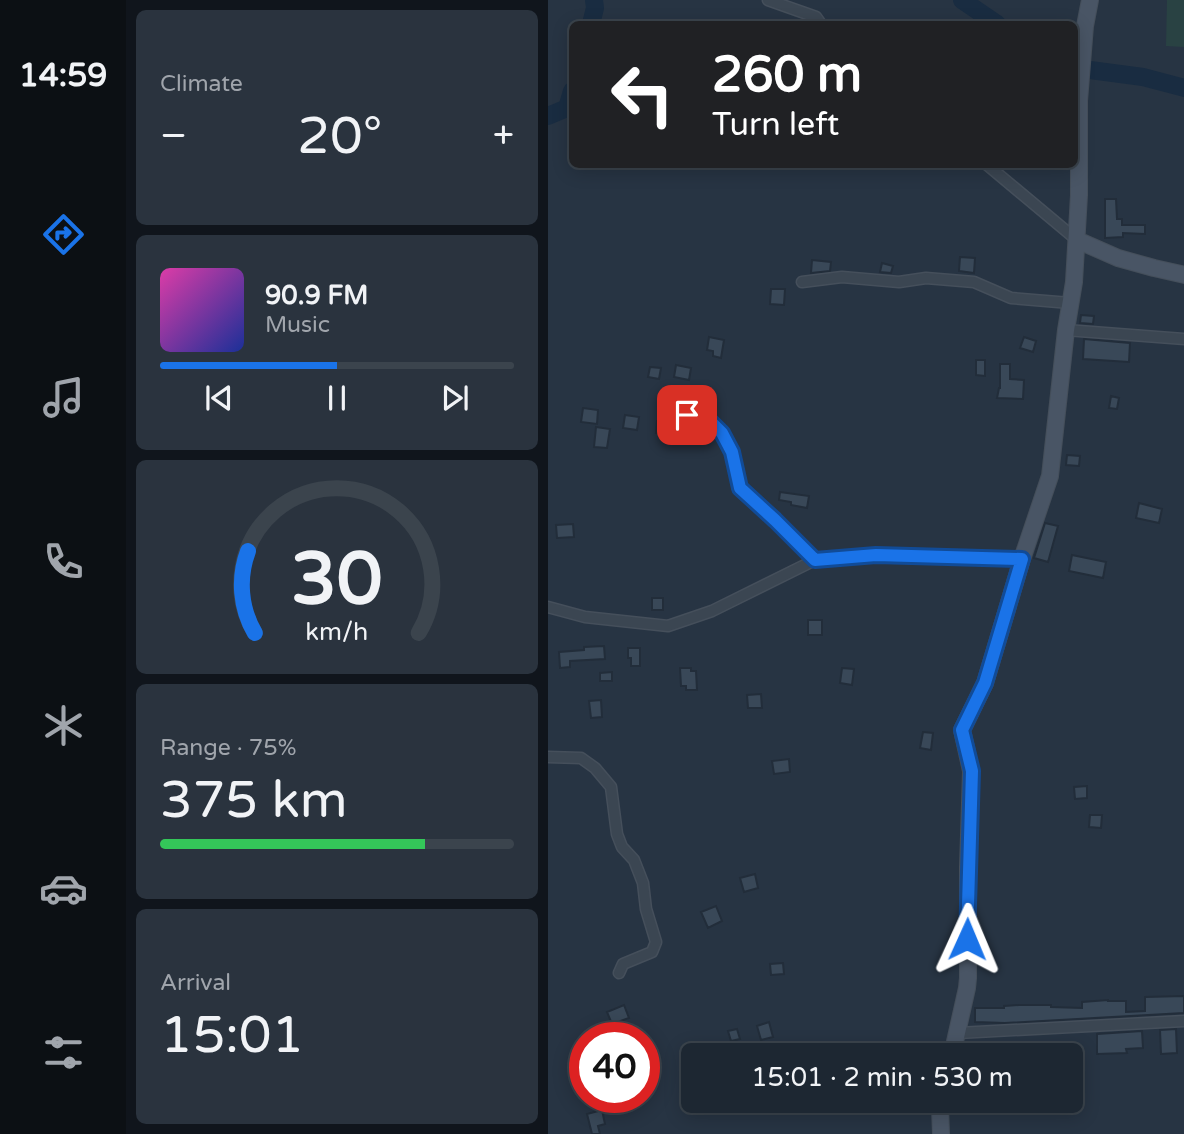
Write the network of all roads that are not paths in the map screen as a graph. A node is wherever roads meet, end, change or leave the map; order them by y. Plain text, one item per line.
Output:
1 (768, 0) edge
2 (1090, 0) edge
3 (819, 21) edge
4 (991, 168) edge
5 (1077, 240) junction
6 (1184, 275) edge
7 (802, 282) dead end
8 (1071, 303) junction
9 (1066, 330) junction
10 (1184, 339) edge
11 (667, 410) dead end
12 (1022, 559) junction
13 (815, 560) junction
14 (548, 607) edge
15 (548, 757) edge
16 (619, 973) dead end
17 (1184, 1021) edge
18 (958, 1033) junction
19 (955, 1043) edge
20 (940, 1113) edge
21 (941, 1134) edge

1 - 3 street
2 - 5 street
4 - 5 street
5 - 6 street
5 - 8 street
7 - 8 street
8 - 9 street
9 - 10 street
9 - 12 street
11 - 13 street
12 - 13 street
12 - 18 street
13 - 14 street
15 - 16 street
17 - 18 street
18 - 19 street
20 - 21 street

